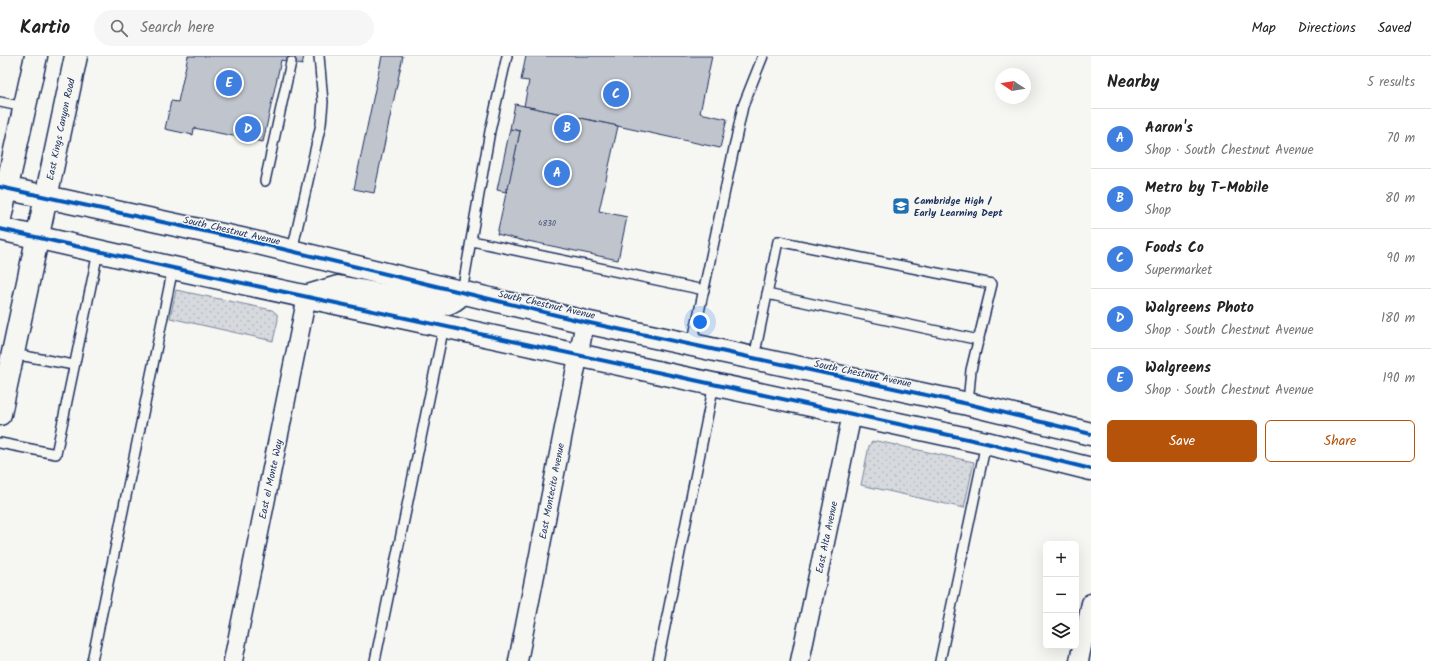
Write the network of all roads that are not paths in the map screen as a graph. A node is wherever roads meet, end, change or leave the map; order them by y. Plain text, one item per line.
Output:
1 (36, 56) edge
2 (76, 56) edge
3 (319, 56) edge
4 (507, 56) edge
5 (762, 56) edge
6 (291, 62) dead end
7 (0, 102) edge
8 (24, 107) junction
9 (265, 181) dead end
10 (3, 188) edge
11 (45, 198) junction
12 (0, 218) edge
13 (0, 229) edge
14 (37, 238) junction
15 (472, 241) junction
16 (292, 251) junction
17 (98, 252) junction
18 (173, 268) junction
19 (704, 290) junction
20 (462, 292) junction
21 (767, 294) junction
22 (307, 296) junction
23 (585, 322) junction
24 (444, 326) junction
25 (979, 340) junction
26 (692, 344) junction
27 (13, 354) junction
28 (578, 355) junction
29 (754, 358) junction
30 (74, 365) junction
31 (714, 384) junction
32 (968, 404) junction
33 (0, 414) edge
34 (852, 414) junction
35 (1091, 434) edge
36 (0, 443) edge
37 (986, 443) junction
38 (1091, 469) edge
39 (1091, 603) edge
40 (92, 661) edge
41 (233, 661) edge
42 (375, 661) edge
43 (518, 661) edge
44 (658, 661) edge
45 (800, 661) edge
46 (940, 661) edge
47 (1079, 661) edge

1 - 8 main road
2 - 11 main road, East Kings Canyon Road
3 - 16 lane
4 - 15 lane
5 - 19 lane
6 - 9 lane
7 - 8 lane
8 - 10 main road
10 - 11 main road, South Chestnut Avenue
10 - 12 main road
11 - 14 main road, East Kings Canyon Road
11 - 16 main road, South Chestnut Avenue
13 - 14 main road
14 - 17 main road
14 - 27 main road, East Kings Canyon Road
15 - 19 lane
15 - 20 lane
16 - 20 main road, South Chestnut Avenue
17 - 18 main road
17 - 30 lane
18 - 22 main road
18 - 40 lane
19 - 26 lane
20 - 22 main road
20 - 23 main road, South Chestnut Avenue
21 - 25 lane
21 - 25 lane
21 - 29 lane
22 - 24 main road
22 - 41 street, East el Monte Way
23 - 26 main road, South Chestnut Avenue
23 - 28 street, East Montecito Avenue
24 - 28 main road
24 - 42 lane
25 - 32 lane
26 - 29 main road, South Chestnut Avenue
27 - 30 lane
27 - 33 main road, East Kings Canyon Road
28 - 31 main road
28 - 43 street, East Montecito Avenue
29 - 32 main road, South Chestnut Avenue
30 - 36 lane
31 - 34 main road
31 - 44 lane
32 - 35 main road, South Chestnut Avenue
34 - 37 main road
34 - 45 street, East Alta Avenue
37 - 38 main road
37 - 46 lane
39 - 47 street

